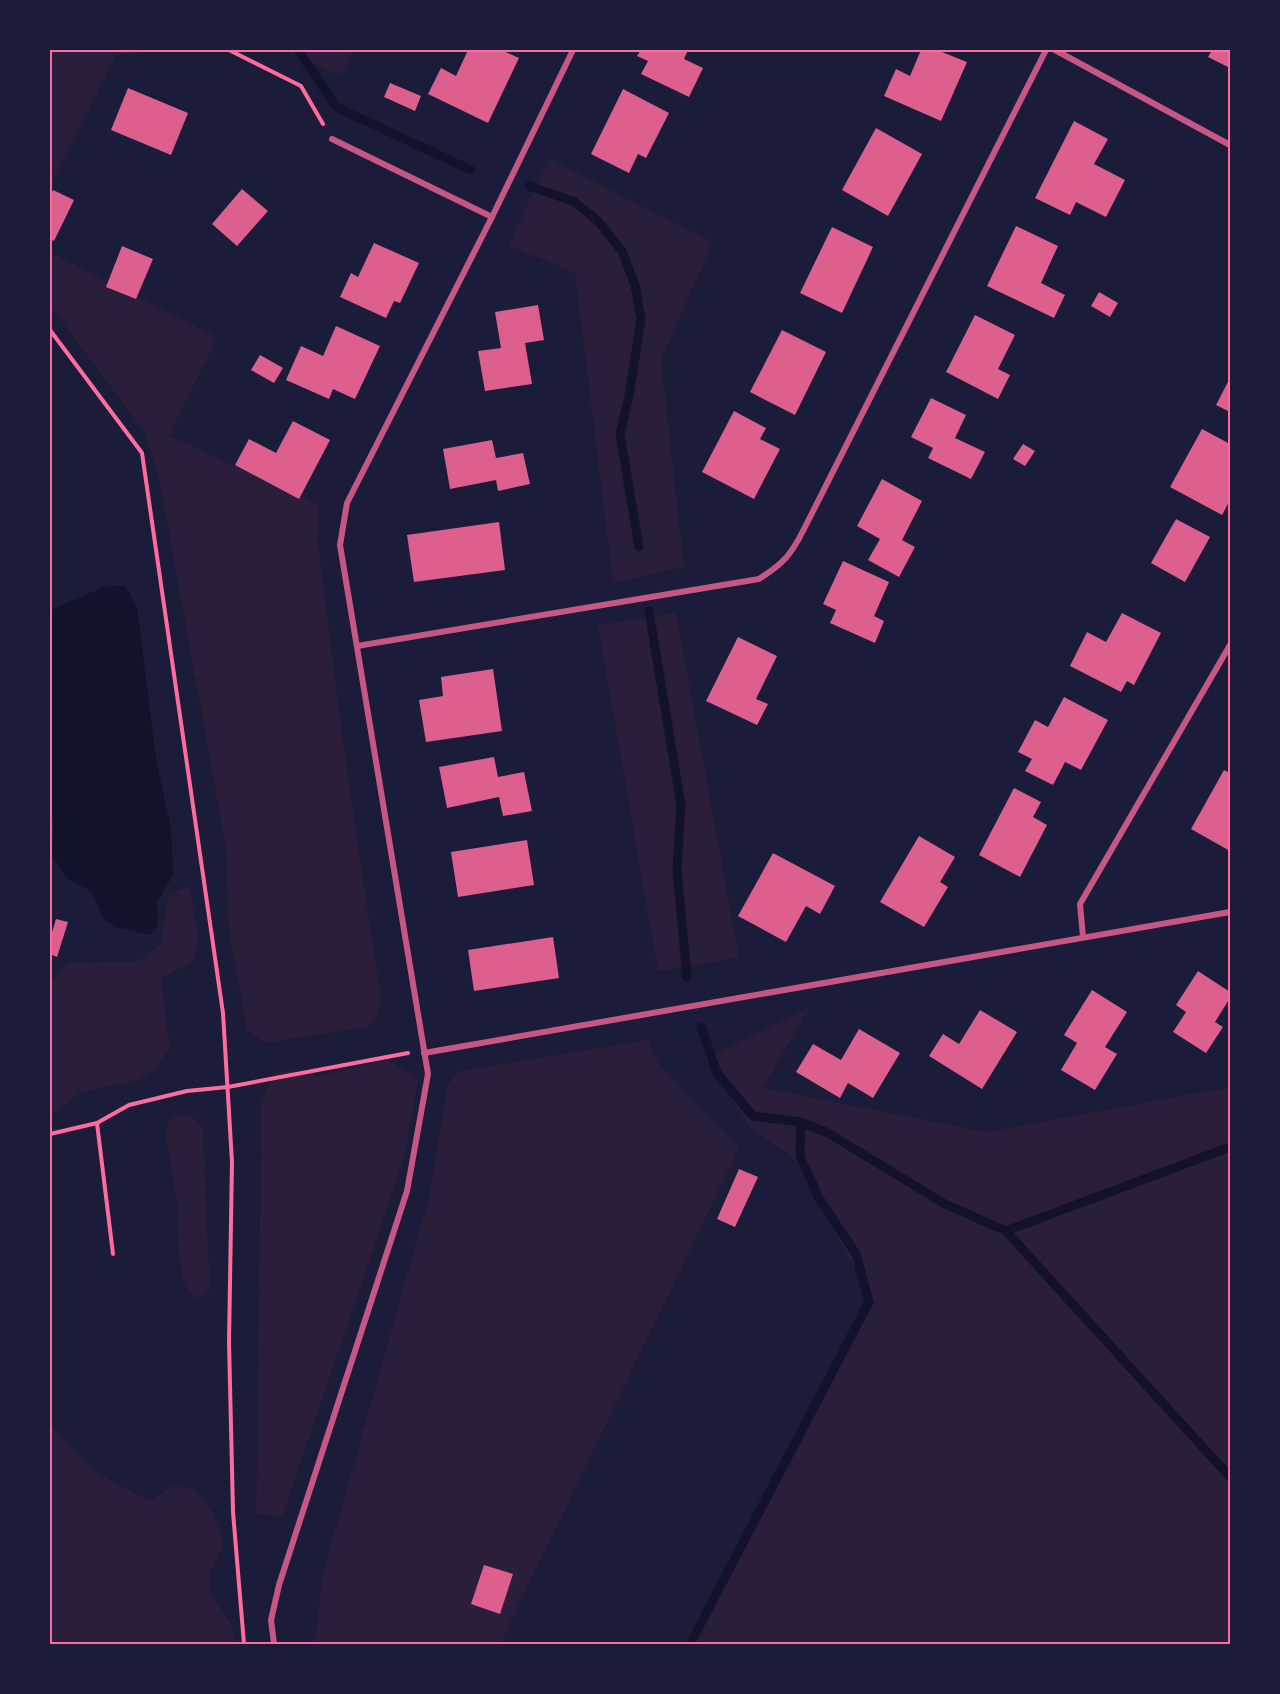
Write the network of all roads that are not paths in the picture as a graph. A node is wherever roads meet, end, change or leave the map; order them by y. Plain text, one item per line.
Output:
1 (573, 50) edge
2 (1046, 50) edge
3 (1055, 50) edge
4 (332, 139) road end
5 (1230, 145) edge
6 (492, 217) junction
7 (1230, 645) edge
8 (357, 646) junction
9 (1230, 912) edge
10 (1083, 937) junction
11 (424, 1053) junction
12 (274, 1644) edge

1 - 6 street
2 - 8 street
3 - 5 street
4 - 6 street
6 - 8 street
7 - 10 street
8 - 11 street
9 - 10 street
10 - 11 street
11 - 12 street

